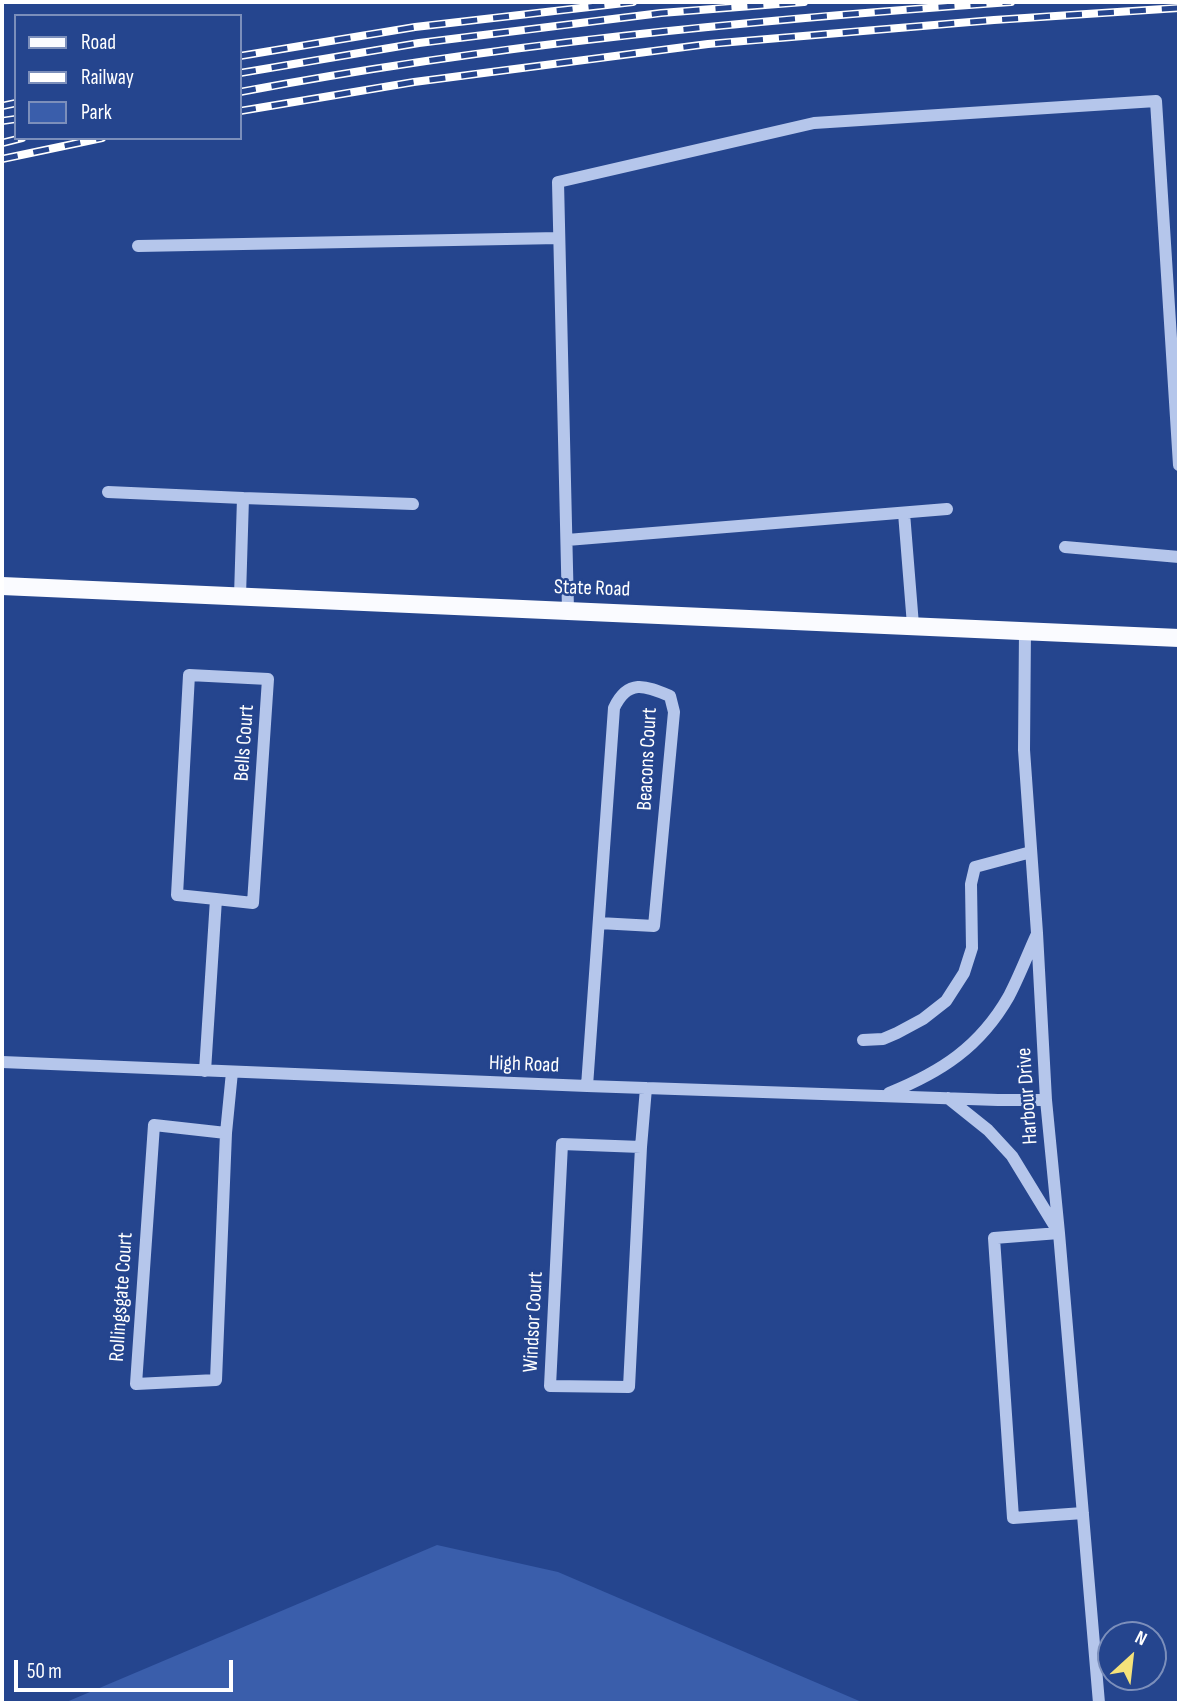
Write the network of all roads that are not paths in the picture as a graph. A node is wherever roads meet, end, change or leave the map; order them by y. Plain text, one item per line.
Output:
1 (559, 238) junction
2 (138, 246) dead end
3 (1179, 465) edge
4 (108, 492) dead end
5 (243, 498) junction
6 (414, 504) dead end
7 (947, 509) dead end
8 (904, 513) junction
9 (567, 540) junction
10 (1065, 547) dead end
11 (1179, 556) edge
12 (2, 586) edge
13 (240, 596) junction
14 (568, 610) junction
15 (913, 625) junction
16 (1025, 630) junction
17 (1179, 638) edge
18 (1031, 852) junction
19 (216, 899) junction
20 (599, 923) junction
21 (1037, 933) junction
22 (863, 1040) dead end
23 (2, 1062) edge
24 (205, 1071) junction
25 (232, 1072) junction
26 (587, 1087) junction
27 (646, 1088) junction
28 (883, 1095) junction
29 (947, 1098) junction
30 (1046, 1100) junction
31 (226, 1132) junction
32 (641, 1147) junction
33 (1059, 1233) junction
34 (1083, 1513) junction
35 (1098, 1703) edge

1 - 2 street
1 - 3 street
1 - 9 street
4 - 5 street
5 - 6 street
5 - 13 street
7 - 8 street
8 - 9 street
8 - 15 street
9 - 14 street
10 - 11 street
12 - 13 main road, State Road
13 - 14 main road, State Road
14 - 15 main road, State Road
15 - 16 main road, State Road
16 - 17 main road, State Road
16 - 18 street, Harbour Drive
18 - 21 street, Harbour Drive
18 - 22 street
19 - 19 street, Bells Court
19 - 24 street
20 - 20 street, Beacons Court
20 - 26 street, Beacons Court
21 - 28 street
21 - 30 street, Harbour Drive
23 - 24 street, High Road
24 - 25 street, High Road
25 - 26 street, High Road
25 - 31 street, Rollingsgate Court
26 - 27 street, High Road
27 - 28 street, High Road
27 - 32 street, Windsor Court
28 - 29 street, High Road
29 - 30 street, High Road
29 - 33 street
30 - 33 street, Harbour Drive
31 - 31 street, Rollingsgate Court
32 - 32 street, Windsor Court
33 - 34 street, Harbour Drive
33 - 34 street
34 - 35 street, Harbour Drive

